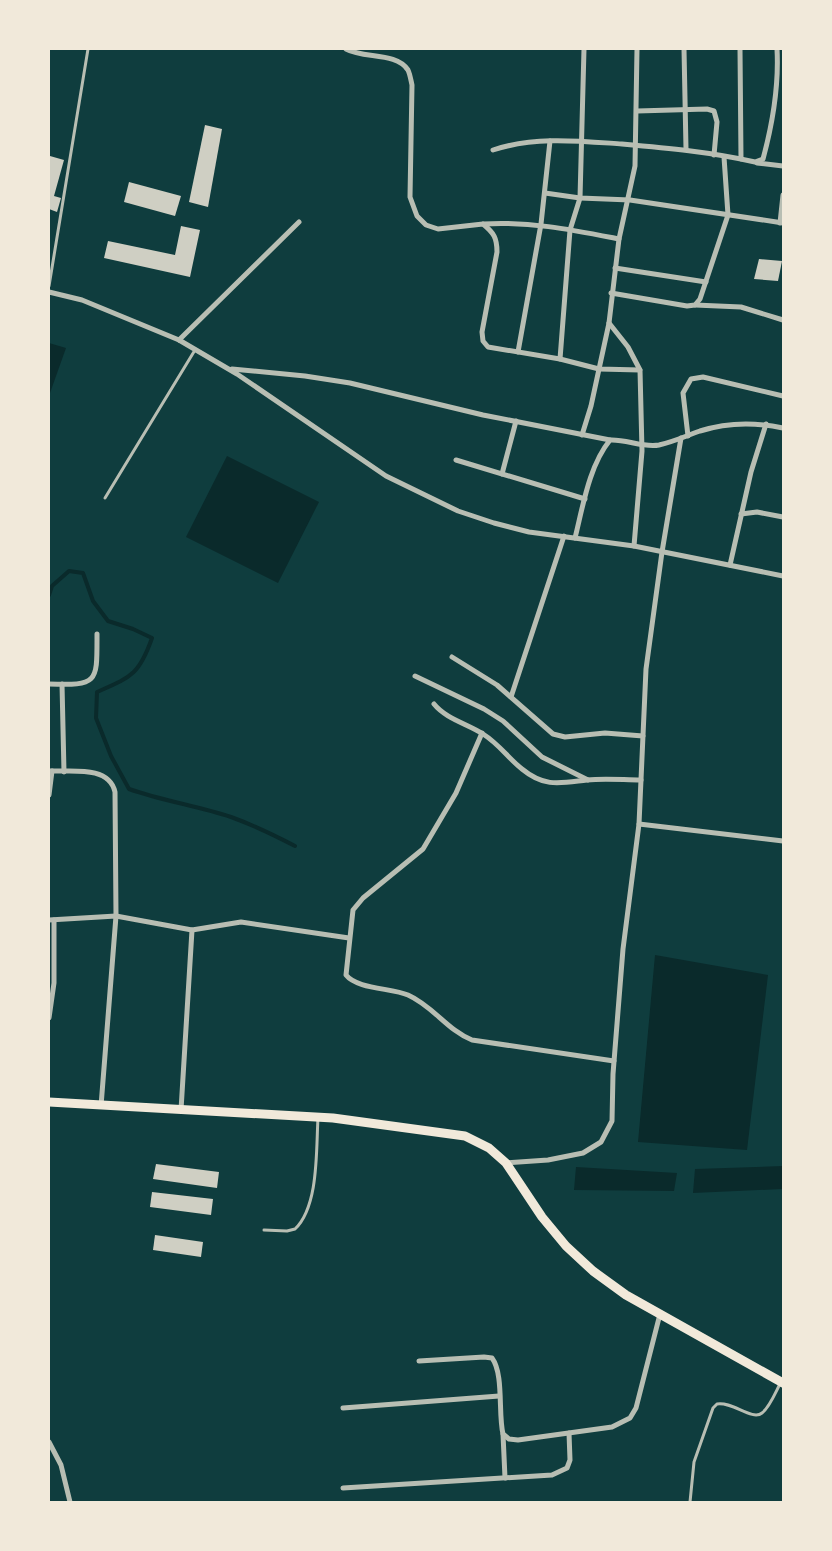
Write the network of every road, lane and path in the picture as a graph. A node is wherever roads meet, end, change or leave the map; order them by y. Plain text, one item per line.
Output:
1 (88, 49) edge
2 (346, 49) edge
3 (584, 49) edge
4 (637, 49) edge
5 (684, 49) edge
6 (740, 49) edge
7 (777, 49) edge
8 (686, 111) junction
9 (637, 112) junction
10 (550, 141) junction
11 (581, 142) junction
12 (636, 146) junction
13 (686, 149) junction
14 (493, 150) dead end
15 (714, 155) junction
16 (724, 157) junction
17 (741, 159) junction
18 (754, 162) junction
19 (783, 166) edge
20 (545, 193) junction
21 (783, 194) edge
22 (580, 198) junction
23 (630, 200) junction
24 (728, 215) junction
25 (299, 222) dead end
26 (782, 223) edge
27 (483, 224) junction
28 (541, 224) junction
29 (570, 230) junction
30 (619, 239) junction
31 (615, 268) junction
32 (706, 282) junction
33 (49, 286) edge
34 (49, 292) edge
35 (611, 293) junction
36 (695, 304) junction
37 (783, 320) edge
38 (608, 323) junction
39 (179, 340) junction
40 (195, 350) junction
41 (518, 352) junction
42 (560, 359) junction
43 (229, 369) junction
44 (599, 369) junction
45 (640, 370) junction
46 (783, 396) edge
47 (516, 421) junction
48 (766, 424) junction
49 (783, 428) edge
50 (582, 435) junction
51 (688, 436) junction
52 (681, 438) junction
53 (610, 440) junction
54 (642, 444) junction
55 (456, 460) dead end
56 (502, 474) junction
57 (104, 498) dead end
58 (585, 499) junction
59 (741, 514) junction
60 (783, 517) edge
61 (564, 536) junction
62 (575, 538) junction
63 (634, 546) junction
64 (662, 552) junction
65 (730, 565) junction
66 (783, 576) edge
67 (97, 634) dead end
68 (452, 657) dead end
69 (415, 676) dead end
70 (49, 684) edge
71 (62, 684) junction
72 (512, 697) junction
73 (434, 704) dead end
74 (482, 733) junction
75 (643, 736) junction
76 (50, 771) edge
77 (64, 772) junction
78 (588, 780) junction
79 (641, 780) junction
80 (49, 795) edge
81 (640, 824) junction
82 (783, 840) edge
83 (116, 916) junction
84 (51, 920) edge
85 (192, 930) junction
86 (349, 938) junction
87 (49, 1018) edge
88 (614, 1061) junction
89 (49, 1102) edge
90 (101, 1106) junction
91 (181, 1110) junction
92 (318, 1117) junction
93 (506, 1163) junction
94 (264, 1230) dead end
95 (660, 1314) junction
96 (419, 1361) dead end
97 (782, 1382) edge
98 (499, 1396) junction
99 (343, 1408) dead end
100 (569, 1433) junction
101 (503, 1434) junction
102 (49, 1442) edge
103 (505, 1478) junction
104 (343, 1488) dead end
105 (70, 1502) edge
106 (690, 1502) edge

1 - 33 lane
2 - 27 street
3 - 11 street
4 - 9 street
5 - 8 street
6 - 17 street
7 - 18 street
8 - 9 street
8 - 13 street
8 - 15 street
9 - 12 street
10 - 11 street
10 - 14 street
10 - 20 street
11 - 12 street
11 - 22 street
12 - 13 street
12 - 23 street
13 - 15 street
15 - 16 street
16 - 17 street
16 - 24 street
17 - 18 street
18 - 19 street
20 - 22 street
20 - 28 street
21 - 26 street
22 - 23 street
22 - 29 street
23 - 24 street
23 - 30 street
24 - 26 street
24 - 32 street
25 - 39 street
27 - 28 street
27 - 41 street
28 - 29 street
28 - 41 street
29 - 30 street
29 - 42 street
30 - 31 street
31 - 32 street
31 - 35 street
32 - 36 street
34 - 39 street
35 - 36 street
35 - 38 street
36 - 37 street
38 - 44 street
38 - 45 street
39 - 40 street
40 - 43 street
40 - 57 lane
41 - 42 street
42 - 44 street
43 - 47 street
43 - 61 street
44 - 45 street
44 - 50 street
45 - 54 street
46 - 51 street
47 - 50 street
47 - 56 street
48 - 49 street
48 - 51 street
48 - 59 street
50 - 53 street
51 - 52 street
52 - 54 street
52 - 64 street
53 - 54 street
53 - 58 street
54 - 63 street
55 - 56 street
56 - 58 street
58 - 62 street
59 - 60 street
59 - 65 street
61 - 62 street
61 - 72 street
62 - 63 street
63 - 64 street
64 - 65 street
64 - 75 street
65 - 66 street
67 - 71 street
68 - 72 street
69 - 78 street
70 - 71 street
71 - 77 street
72 - 75 street
73 - 74 street
74 - 78 street
74 - 86 street
75 - 79 street
76 - 77 street
76 - 80 street
77 - 83 street
78 - 79 street
79 - 81 street
81 - 82 street
81 - 88 street
83 - 84 street
83 - 85 street
83 - 90 street
84 - 87 street
85 - 86 street
85 - 91 street
86 - 88 street
88 - 93 street
89 - 90 main road
90 - 91 main road
91 - 92 main road
92 - 93 main road
92 - 94 lane
93 - 95 main road
95 - 97 main road
95 - 100 street
96 - 98 street
97 - 106 lane
98 - 99 street
98 - 101 street
100 - 101 street
100 - 103 street
101 - 103 street
102 - 105 street
103 - 104 street

